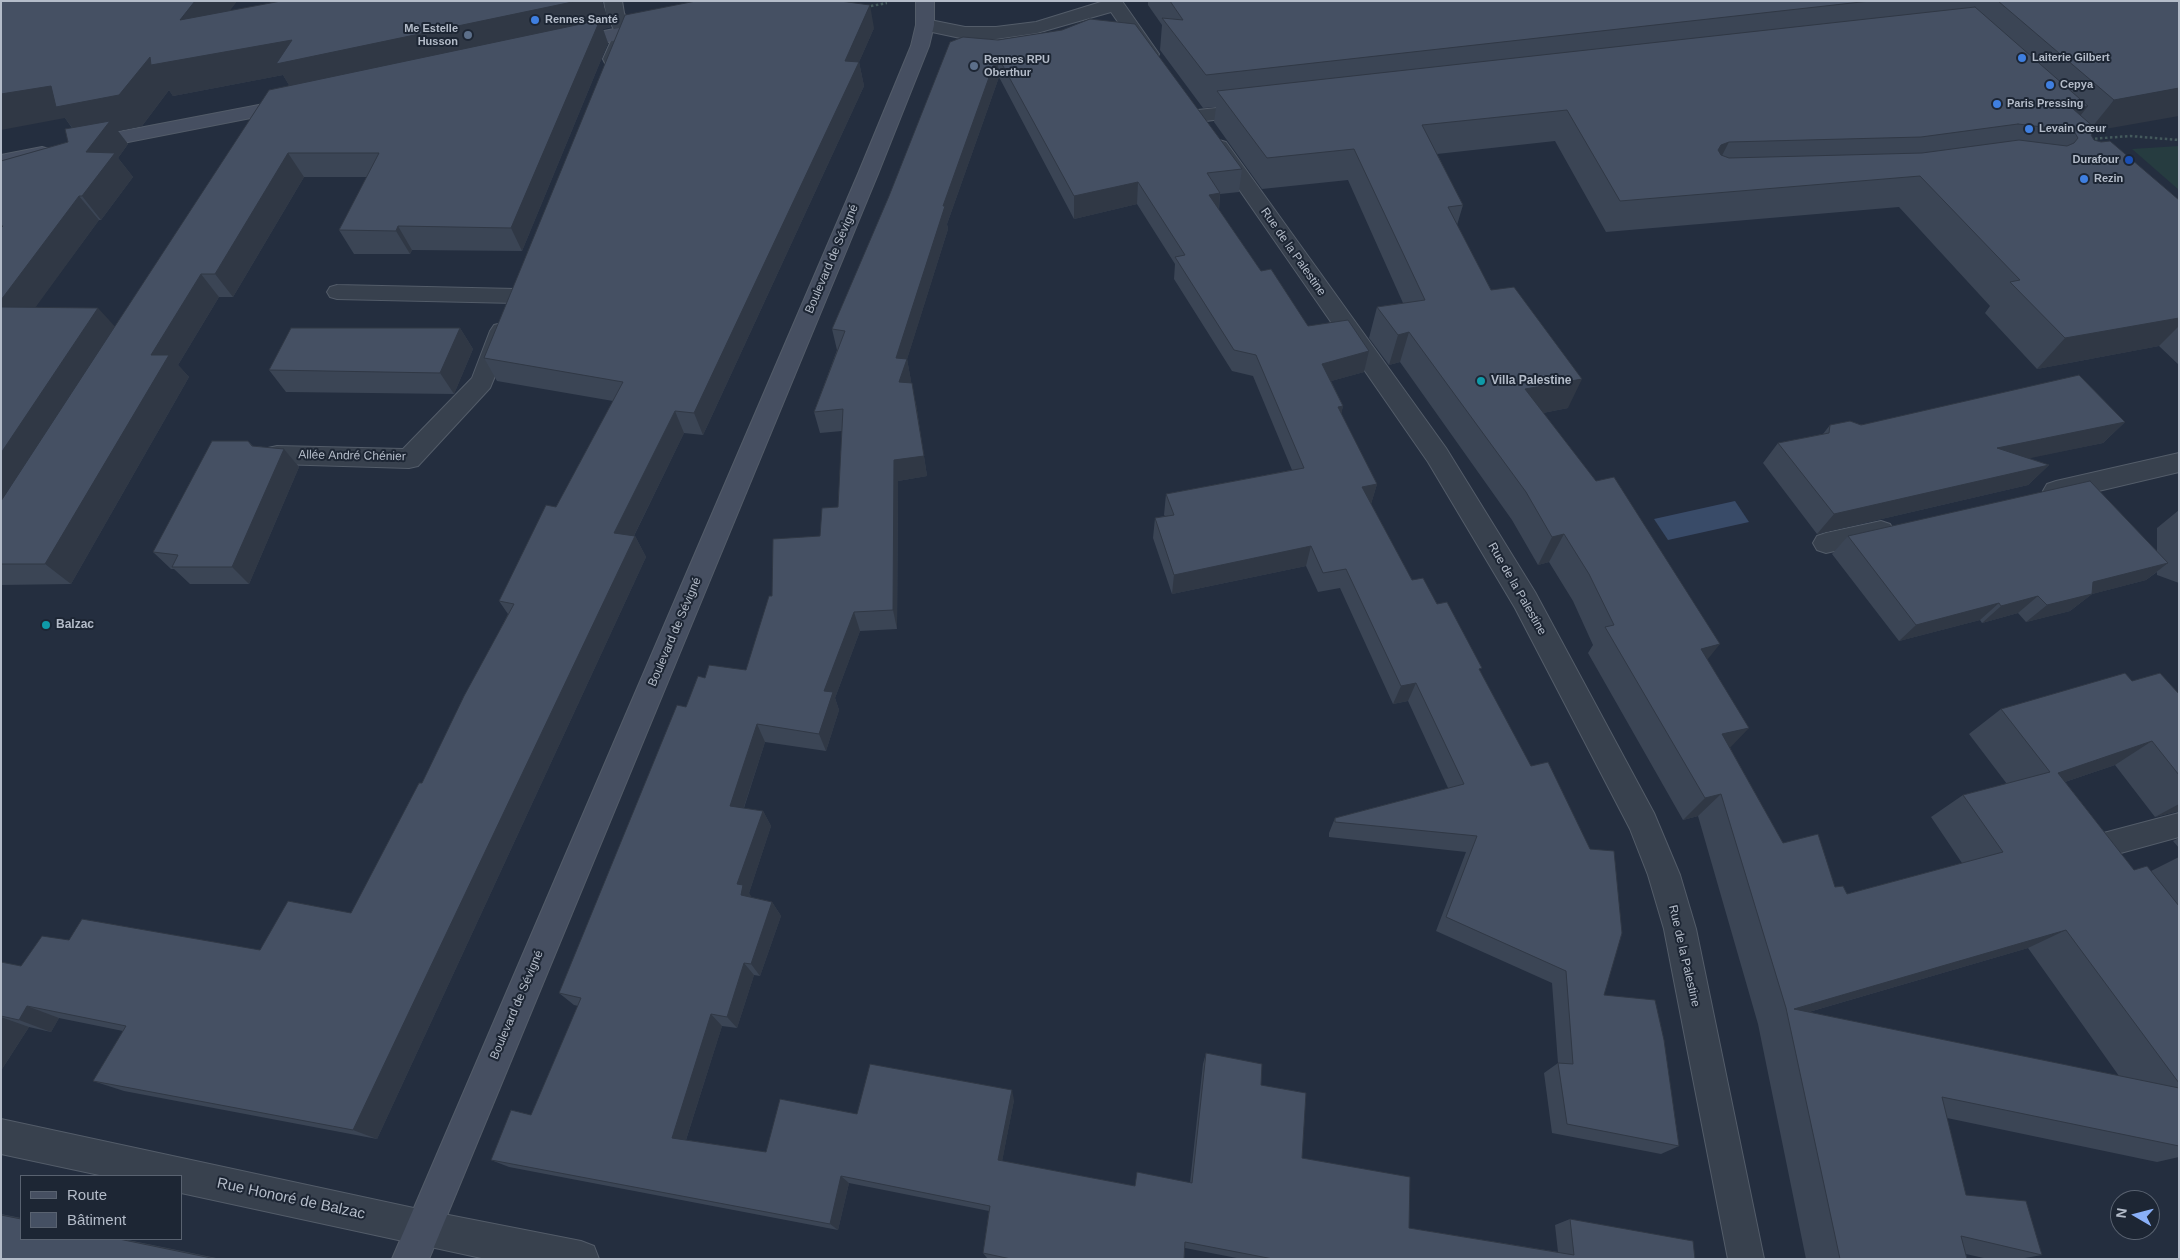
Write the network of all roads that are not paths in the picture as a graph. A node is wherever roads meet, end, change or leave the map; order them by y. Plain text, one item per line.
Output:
1 (1115, 3) edge
2 (608, 4) edge
3 (925, 13) edge
4 (676, 23) edge
5 (657, 27) junction
6 (624, 32) junction
7 (548, 49) edge
8 (1166, 76) edge
9 (605, 78) edge
10 (303, 102) edge
11 (275, 108) junction
12 (1269, 108) edge
13 (259, 133) edge
14 (1, 161) edge
15 (520, 287) joint
16 (337, 292) dead end
17 (277, 455) edge
18 (2179, 462) edge
19 (2036, 495) edge
20 (1902, 526) edge
21 (1826, 544) dead end
22 (2179, 825) edge
23 (2120, 877) edge
24 (1, 1136) edge
25 (153, 1175) edge
26 (182, 1183) edge
27 (417, 1243) edge
28 (581, 1259) edge
29 (1746, 1259) edge

1 - 3 street
1 - 8 street
2 - 5 street
2 - 6 street
3 - 27 street, Boulevard de Sévigné
4 - 5 street
5 - 6 street
6 - 7 street
6 - 9 street
10 - 11 street
11 - 13 street
11 - 14 street
12 - 29 street, Rue de la Palestine
15 - 16 lane, Allée André Chénier
15 - 17 street, Allée André Chénier
18 - 19 street
20 - 21 street
22 - 23 lane
24 - 25 street, Rue Honoré de Balzac
26 - 27 street, Rue Honoré de Balzac
27 - 28 street, Rue Honoré de Balzac

